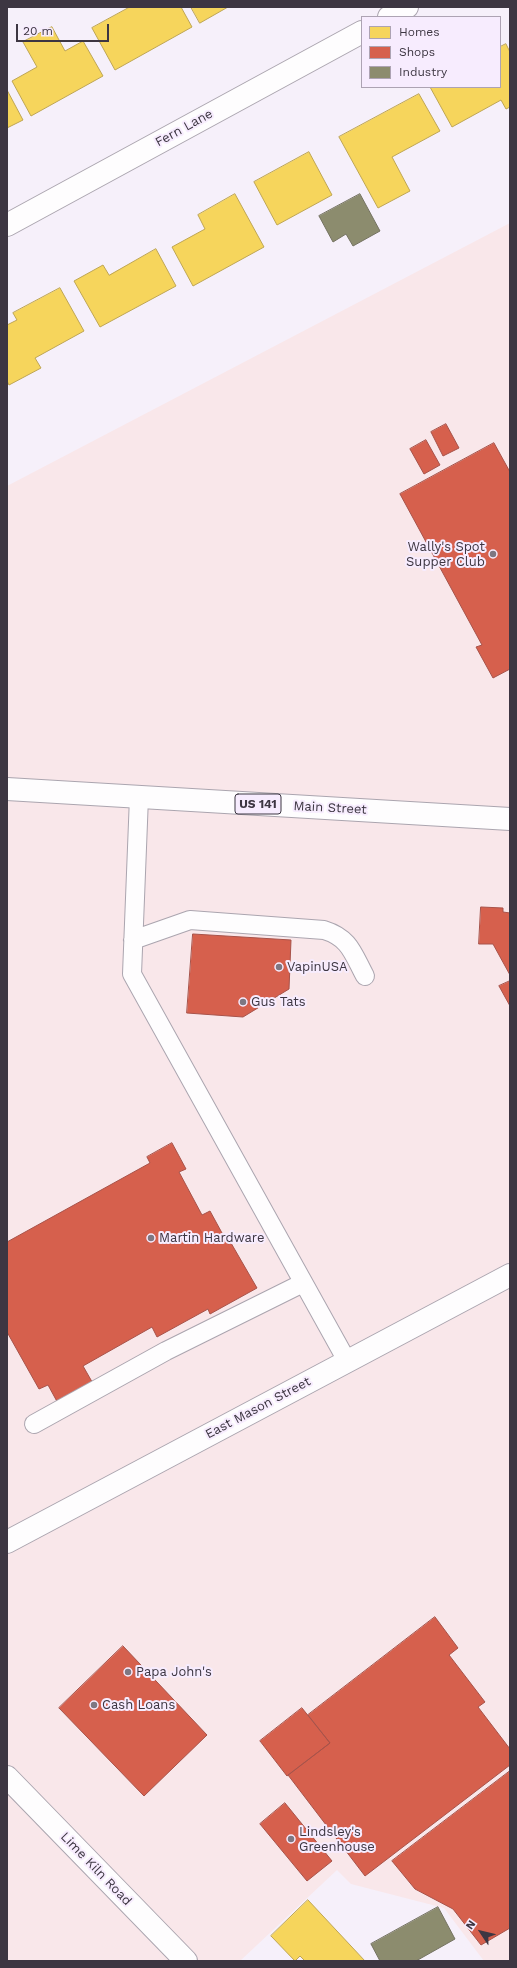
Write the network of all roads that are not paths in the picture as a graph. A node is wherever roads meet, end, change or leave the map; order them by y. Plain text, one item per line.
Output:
1 (407, 7) edge
2 (391, 16) edge
3 (361, 33) edge
4 (7, 225) edge
5 (7, 788) edge
6 (139, 797) junction
7 (510, 819) edge
8 (133, 940) junction
9 (365, 976) dead end
10 (510, 1275) edge
11 (304, 1283) junction
12 (347, 1361) junction
13 (34, 1424) dead end
14 (7, 1542) edge
15 (7, 1777) edge
16 (186, 1961) edge

1 - 2 main road
3 - 4 main road, Fern Lane
5 - 6 main road, Main Street / US 141
6 - 7 main road, Main Street / US 141
6 - 8 lane
8 - 9 lane
8 - 11 lane
10 - 12 main road, East Mason Street
11 - 12 lane
11 - 13 lane
12 - 14 main road, East Mason Street
15 - 16 main road, Lime Kiln Road

